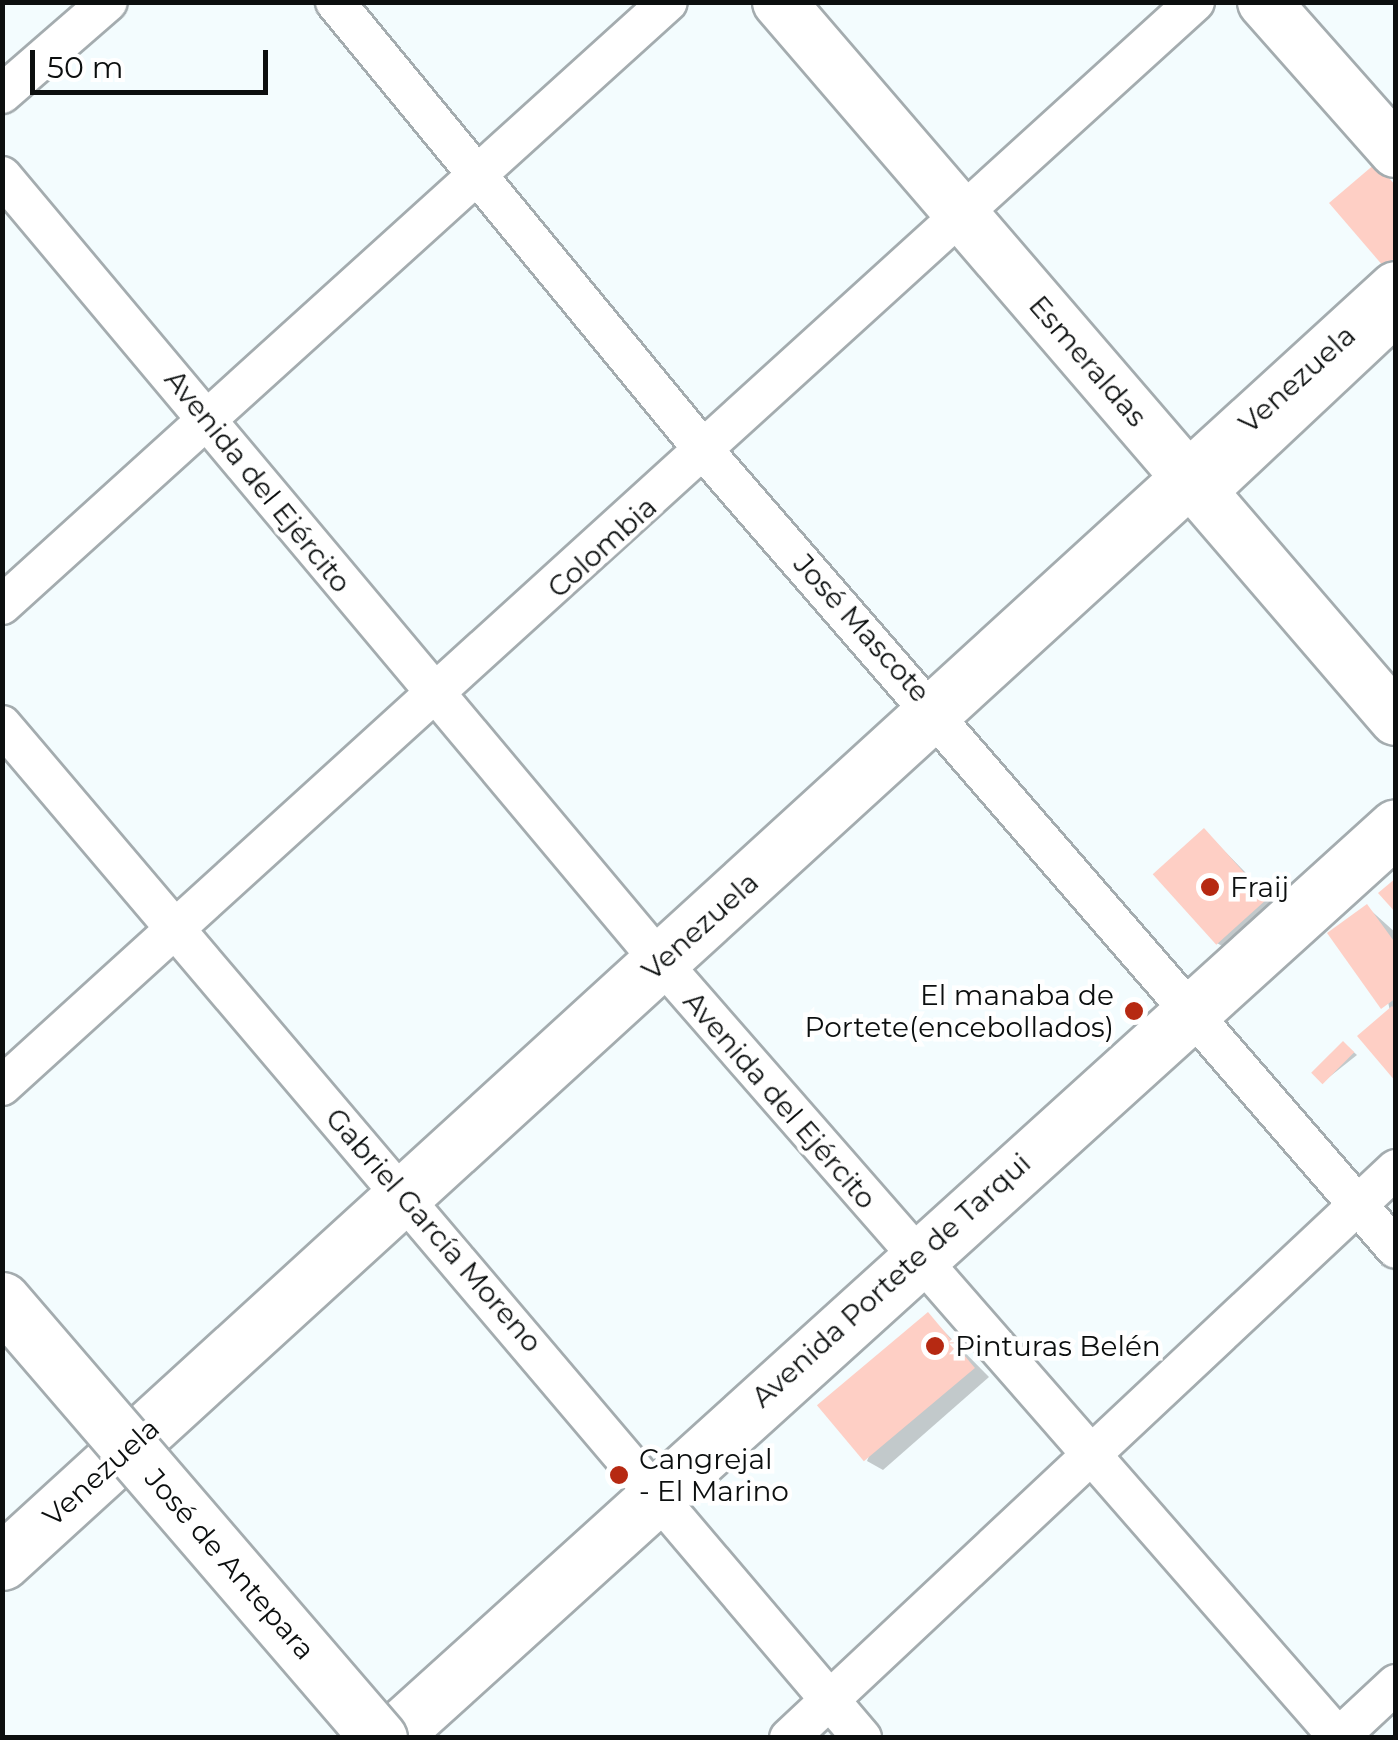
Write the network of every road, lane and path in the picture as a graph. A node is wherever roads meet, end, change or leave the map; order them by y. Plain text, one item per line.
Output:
1 (108, 2) edge
2 (334, 2) edge
3 (668, 2) edge
4 (779, 2) edge
5 (817, 2) edge
6 (1195, 2) edge
7 (1264, 2) edge
8 (1300, 2) edge
9 (2, 94) edge
10 (1396, 112) edge
11 (1396, 151) edge
12 (2, 176) edge
13 (478, 176) junction
14 (971, 206) junction
15 (1396, 289) edge
16 (1396, 330) edge
17 (209, 418) junction
18 (706, 453) junction
19 (1208, 476) junction
20 (2, 605) edge
21 (1396, 686) edge
22 (435, 698) junction
23 (936, 711) junction
24 (1396, 719) edge
25 (2, 725) edge
26 (1396, 827) edge
27 (177, 930) junction
28 (661, 962) junction
29 (1191, 1007) junction
30 (2, 1086) edge
31 (1396, 1168) edge
32 (405, 1195) junction
33 (1357, 1204) junction
34 (1396, 1249) edge
35 (916, 1259) junction
36 (2, 1300) edge
37 (2, 1339) edge
38 (1087, 1458) junction
39 (110, 1464) junction
40 (658, 1492) junction
41 (2, 1562) edge
42 (1396, 1684) edge
43 (830, 1699) junction
44 (1339, 1737) edge
45 (344, 1738) edge
46 (378, 1738) edge
47 (390, 1738) edge
48 (789, 1738) edge
49 (862, 1738) edge

1 - 9 street
2 - 13 street, José Mascote
3 - 13 street
4 - 14 main road, Esmeraldas
5 - 14 main road, Esmeraldas
6 - 14 street, Colombia
7 - 11 main road
8 - 10 main road
12 - 17 street, Avenida del Ejército
13 - 17 street
13 - 18 street, José Mascote
14 - 18 street, Colombia
14 - 19 main road, Esmeraldas
15 - 19 main road, Venezuela
16 - 19 lane, Venezuela
17 - 20 street
17 - 22 street, Avenida del Ejército
18 - 22 street, Colombia
18 - 23 street, José Mascote
19 - 21 main road, Esmeraldas
19 - 23 main road, Venezuela
19 - 24 main road, Esmeraldas
22 - 27 street, Colombia
22 - 28 street, Avenida del Ejército
23 - 28 main road, Venezuela
23 - 29 street, José Mascote
25 - 27 street, Gabriel García Moreno
26 - 29 main road, Avenida Portete de Tarqui
27 - 30 street, Colombia
27 - 32 street, Gabriel García Moreno
28 - 32 main road, Venezuela
28 - 35 street, Avenida del Ejército
29 - 33 street, José Mascote
29 - 35 main road, Avenida Portete de Tarqui
31 - 33 street
32 - 39 main road, Venezuela
32 - 40 street, Gabriel García Moreno
33 - 34 street, José Mascote
33 - 38 street
35 - 38 street, Avenida del Ejército
35 - 40 main road, Avenida Portete de Tarqui
36 - 46 main road, José de Antepara, bridge
37 - 39 main road, José de Antepara
38 - 43 street
38 - 44 street, Avenida del Ejército
39 - 41 main road, Venezuela
39 - 45 main road, José de Antepara
40 - 43 street, Gabriel García Moreno
40 - 47 main road, Avenida Portete de Tarqui
42 - 44 street
43 - 48 street
43 - 49 street, Gabriel García Moreno

